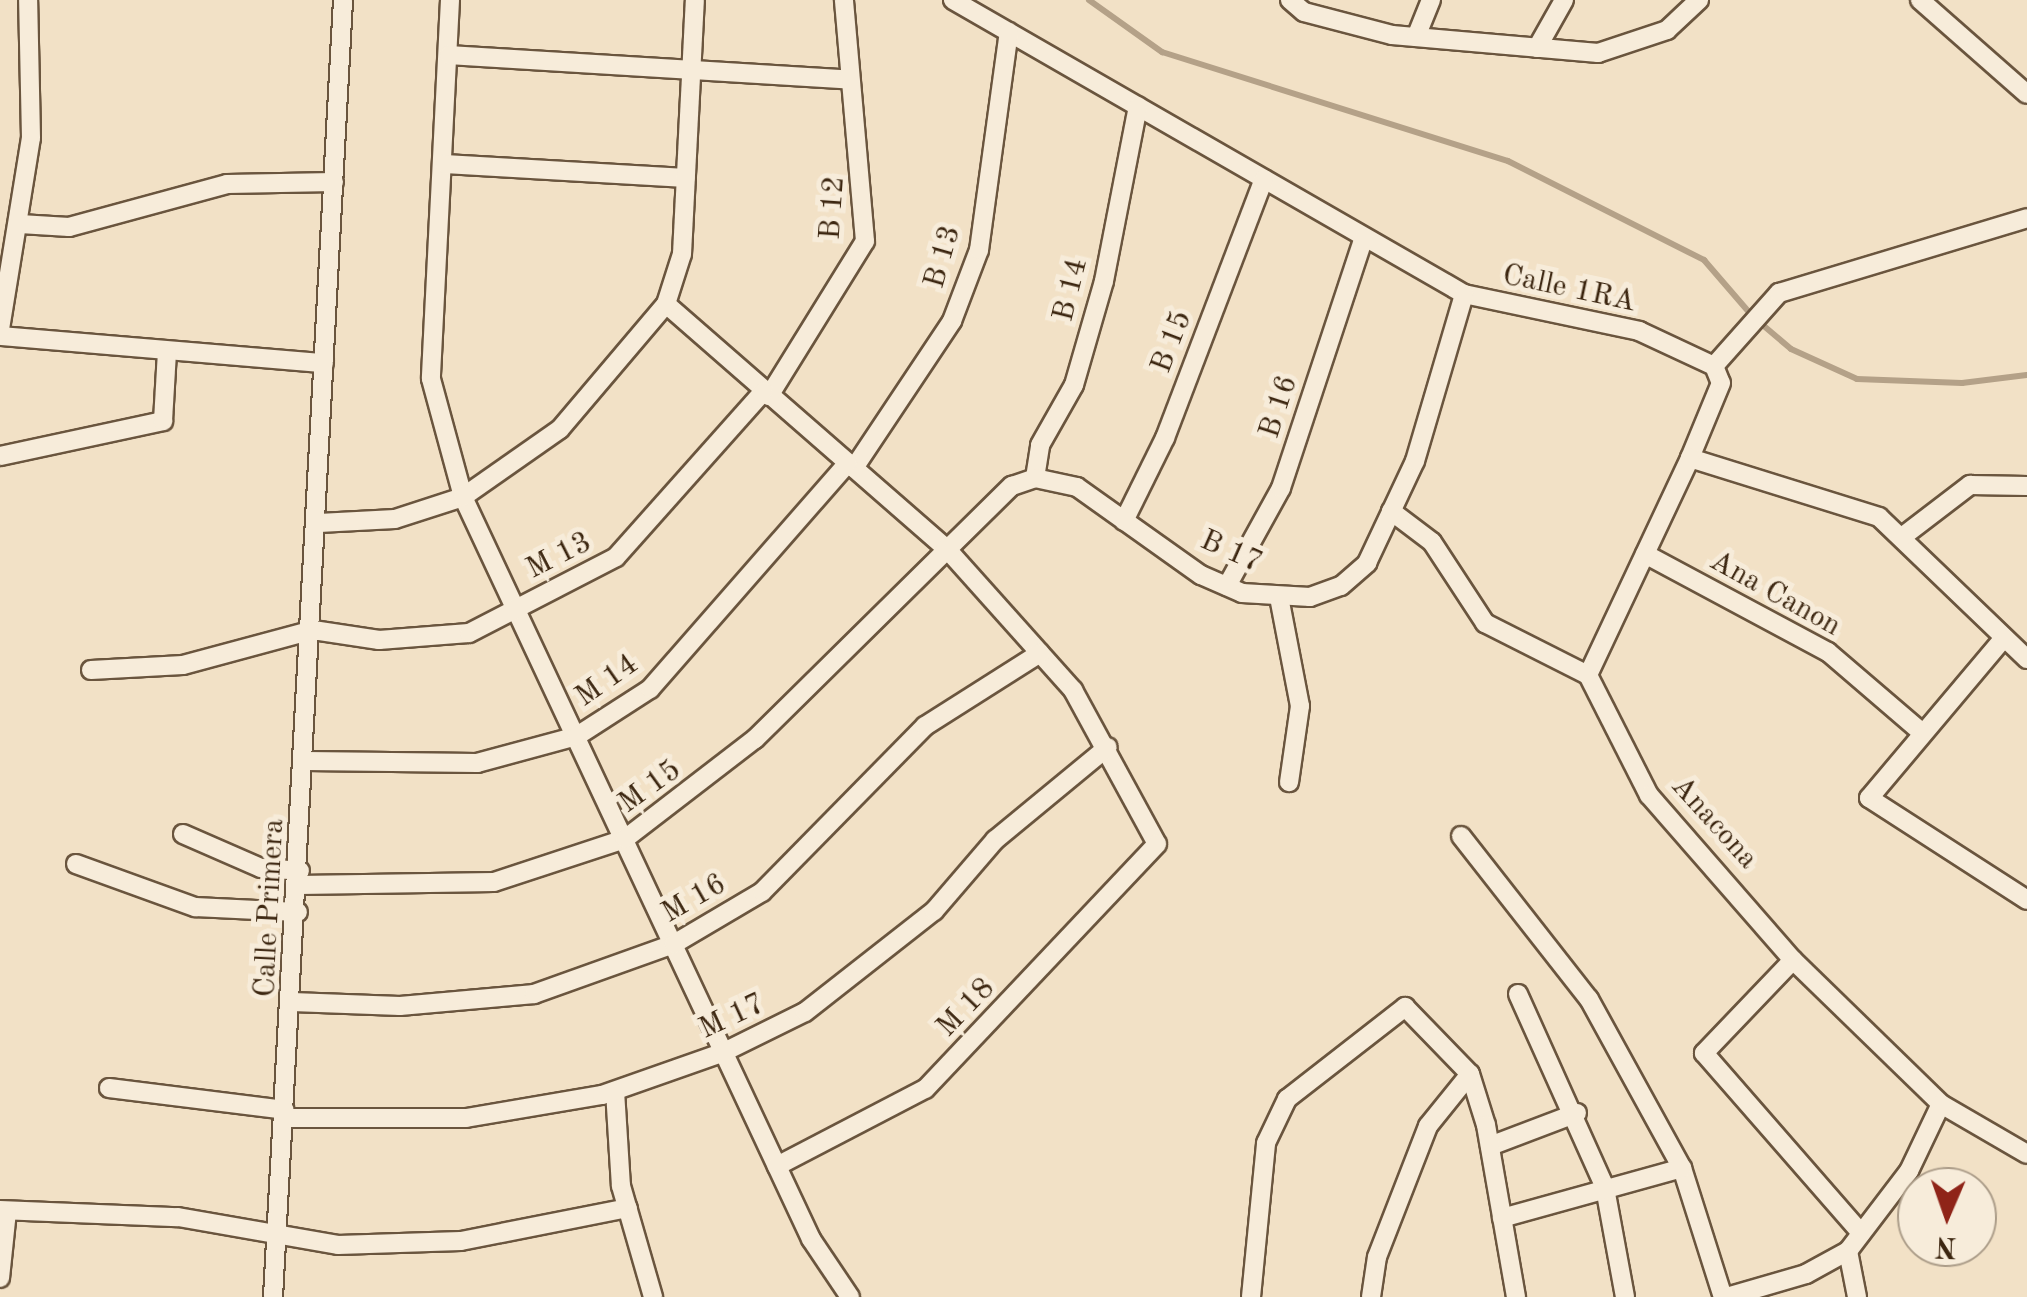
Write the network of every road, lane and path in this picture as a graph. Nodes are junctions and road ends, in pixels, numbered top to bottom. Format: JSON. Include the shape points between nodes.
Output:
{"nodes":[{"id":1,"x":28,"y":0,"type":"edge"},
{"id":2,"x":343,"y":0,"type":"edge"},
{"id":3,"x":450,"y":0,"type":"edge"},
{"id":4,"x":695,"y":0,"type":"edge"},
{"id":5,"x":844,"y":0,"type":"edge"},
{"id":6,"x":953,"y":0,"type":"edge"},
{"id":7,"x":1290,"y":0,"type":"edge"},
{"id":8,"x":1432,"y":0,"type":"edge"},
{"id":9,"x":1564,"y":0,"type":"edge"},
{"id":10,"x":1699,"y":0,"type":"edge"},
{"id":11,"x":1920,"y":0,"type":"edge"},
{"id":12,"x":1008,"y":32,"type":"junction"},
{"id":13,"x":1416,"y":38,"type":"junction"},
{"id":14,"x":1537,"y":48,"type":"junction"},
{"id":15,"x":449,"y":56,"type":"junction"},
{"id":16,"x":692,"y":68,"type":"junction"},
{"id":17,"x":847,"y":79,"type":"junction"},
{"id":18,"x":2027,"y":94,"type":"edge"},
{"id":19,"x":1138,"y":106,"type":"junction"},
{"id":20,"x":445,"y":164,"type":"junction"},
{"id":21,"x":686,"y":178,"type":"junction"},
{"id":22,"x":1264,"y":179,"type":"junction"},
{"id":23,"x":334,"y":182,"type":"junction"},
{"id":24,"x":2027,"y":218,"type":"edge"},
{"id":25,"x":20,"y":224,"type":"junction"},
{"id":26,"x":1364,"y":236,"type":"junction"},
{"id":27,"x":1464,"y":294,"type":"junction"},
{"id":28,"x":666,"y":304,"type":"junction"},
{"id":29,"x":0,"y":333,"type":"edge"},
{"id":30,"x":167,"y":352,"type":"junction"},
{"id":31,"x":324,"y":363,"type":"junction"},
{"id":32,"x":1714,"y":366,"type":"junction"},
{"id":33,"x":766,"y":393,"type":"junction"},
{"id":34,"x":0,"y":456,"type":"edge"},
{"id":35,"x":1690,"y":458,"type":"junction"},
{"id":36,"x":851,"y":466,"type":"junction"},
{"id":37,"x":1035,"y":478,"type":"junction"},
{"id":38,"x":2027,"y":486,"type":"edge"},
{"id":39,"x":463,"y":497,"type":"junction"},
{"id":40,"x":1391,"y":512,"type":"junction"},
{"id":41,"x":1124,"y":521,"type":"junction"},
{"id":42,"x":319,"y":523,"type":"junction"},
{"id":43,"x":1902,"y":536,"type":"junction"},
{"id":44,"x":946,"y":548,"type":"junction"},
{"id":45,"x":1645,"y":554,"type":"junction"},
{"id":46,"x":1226,"y":586,"type":"junction"},
{"id":47,"x":1280,"y":597,"type":"junction"},
{"id":48,"x":515,"y":609,"type":"junction"},
{"id":49,"x":312,"y":630,"type":"junction"},
{"id":50,"x":2003,"y":639,"type":"junction"},
{"id":51,"x":1040,"y":653,"type":"junction"},
{"id":52,"x":2027,"y":659,"type":"edge"},
{"id":53,"x":91,"y":670,"type":"dead end"},
{"id":54,"x":1588,"y":675,"type":"junction"},
{"id":55,"x":1919,"y":730,"type":"junction"},
{"id":56,"x":576,"y":736,"type":"junction"},
{"id":57,"x":1108,"y":747,"type":"junction"},
{"id":58,"x":306,"y":761,"type":"junction"},
{"id":59,"x":1289,"y":782,"type":"dead end"},
{"id":60,"x":183,"y":834,"type":"dead end"},
{"id":61,"x":1461,"y":836,"type":"dead end"},
{"id":62,"x":625,"y":839,"type":"junction"},
{"id":63,"x":76,"y":864,"type":"dead end"},
{"id":64,"x":300,"y":878,"type":"junction"},
{"id":65,"x":2027,"y":900,"type":"edge"},
{"id":66,"x":298,"y":912,"type":"junction"},
{"id":67,"x":674,"y":944,"type":"junction"},
{"id":68,"x":1793,"y":960,"type":"junction"},
{"id":69,"x":1518,"y":994,"type":"dead end"},
{"id":70,"x":292,"y":1002,"type":"junction"},
{"id":71,"x":724,"y":1052,"type":"junction"},
{"id":72,"x":1470,"y":1074,"type":"junction"},
{"id":73,"x":109,"y":1088,"type":"dead end"},
{"id":74,"x":615,"y":1091,"type":"junction"},
{"id":75,"x":1941,"y":1104,"type":"junction"},
{"id":76,"x":285,"y":1114,"type":"junction"},
{"id":77,"x":1576,"y":1114,"type":"junction"},
{"id":78,"x":1490,"y":1146,"type":"junction"},
{"id":79,"x":2027,"y":1154,"type":"edge"},
{"id":80,"x":777,"y":1166,"type":"junction"},
{"id":81,"x":1682,"y":1168,"type":"junction"},
{"id":82,"x":1606,"y":1194,"type":"junction"},
{"id":83,"x":628,"y":1208,"type":"junction"},
{"id":84,"x":4,"y":1210,"type":"edge"},
{"id":85,"x":1502,"y":1218,"type":"junction"},
{"id":86,"x":1861,"y":1233,"type":"junction"},
{"id":87,"x":277,"y":1239,"type":"junction"},
{"id":88,"x":1848,"y":1251,"type":"junction"},
{"id":89,"x":0,"y":1278,"type":"edge"},
{"id":90,"x":273,"y":1297,"type":"edge"},
{"id":91,"x":653,"y":1297,"type":"edge"},
{"id":92,"x":850,"y":1297,"type":"edge"},
{"id":93,"x":1251,"y":1297,"type":"edge"},
{"id":94,"x":1370,"y":1297,"type":"edge"},
{"id":95,"x":1516,"y":1297,"type":"edge"},
{"id":96,"x":1624,"y":1297,"type":"edge"},
{"id":97,"x":1725,"y":1297,"type":"edge"},
{"id":98,"x":1856,"y":1297,"type":"edge"}],
"edges":[{"from":1,"to":25,"type":"street","via":[[32,138]]},
{"from":2,"to":23,"type":"street","name":"Calle Primera"},
{"from":3,"to":15,"type":"street"},
{"from":4,"to":16,"type":"street"},
{"from":5,"to":17,"type":"street","name":"B 12"},
{"from":6,"to":12,"type":"street","name":"Calle 1RA"},
{"from":7,"to":13,"type":"street","via":[[1304,12]]},
{"from":8,"to":13,"type":"street"},
{"from":9,"to":14,"type":"street"},
{"from":10,"to":14,"type":"street","via":[[1667,30],[1598,53]]},
{"from":11,"to":18,"type":"street"},
{"from":12,"to":19,"type":"street","name":"Calle 1RA"},
{"from":12,"to":36,"type":"street","name":"B 13","via":[[979,250],[952,322]]},
{"from":13,"to":14,"type":"street"},
{"from":15,"to":16,"type":"street"},
{"from":15,"to":20,"type":"street"},
{"from":16,"to":17,"type":"street"},
{"from":16,"to":21,"type":"street"},
{"from":17,"to":33,"type":"street","name":"B 12","via":[[864,166],[865,241]]},
{"from":19,"to":22,"type":"street","name":"Calle 1RA"},
{"from":19,"to":37,"type":"street","name":"B 14","via":[[1104,281],[1074,385],[1040,444]]},
{"from":20,"to":21,"type":"street"},
{"from":20,"to":39,"type":"street","via":[[431,378]]},
{"from":21,"to":28,"type":"street","via":[[682,254]]},
{"from":22,"to":26,"type":"street","name":"Calle 1RA"},
{"from":22,"to":41,"type":"street","name":"B 15","via":[[1165,438]]},
{"from":23,"to":25,"type":"street","via":[[227,184],[69,227]]},
{"from":23,"to":31,"type":"street","name":"Calle Primera"},
{"from":24,"to":32,"type":"street","via":[[1779,293]]},
{"from":25,"to":29,"type":"street"},
{"from":26,"to":27,"type":"street","name":"Calle 1RA"},
{"from":26,"to":46,"type":"street","name":"B 16","via":[[1281,488]]},
{"from":27,"to":32,"type":"street","name":"Calle 1RA","via":[[1639,330]]},
{"from":27,"to":40,"type":"street","name":"B 17"},
{"from":28,"to":33,"type":"street"},
{"from":28,"to":39,"type":"street","via":[[560,429]]},
{"from":29,"to":30,"type":"street"},
{"from":30,"to":31,"type":"street"},
{"from":30,"to":34,"type":"street","via":[[163,420]]},
{"from":31,"to":42,"type":"street","name":"Calle Primera"},
{"from":32,"to":35,"type":"street","via":[[1722,383]]},
{"from":33,"to":36,"type":"street"},
{"from":33,"to":48,"type":"street","name":"M 13","via":[[616,556]]},
{"from":35,"to":43,"type":"street","via":[[1879,518]]},
{"from":35,"to":45,"type":"street"},
{"from":36,"to":44,"type":"street"},
{"from":36,"to":56,"type":"street","name":"M 14","via":[[650,689]]},
{"from":37,"to":41,"type":"street","name":"B 17","via":[[1076,487]]},
{"from":37,"to":44,"type":"street","via":[[1012,486]]},
{"from":38,"to":43,"type":"street","via":[[1970,485]]},
{"from":39,"to":42,"type":"street","via":[[395,518]]},
{"from":39,"to":48,"type":"street"},
{"from":40,"to":47,"type":"street","name":"B 17","via":[[1368,563],[1341,586]]},
{"from":40,"to":54,"type":"street","via":[[1432,542],[1485,622]]},
{"from":41,"to":46,"type":"street","name":"B 17"},
{"from":42,"to":49,"type":"street","name":"Calle Primera"},
{"from":43,"to":50,"type":"street"},
{"from":44,"to":51,"type":"street"},
{"from":44,"to":62,"type":"street","name":"M 15","via":[[755,738]]},
{"from":45,"to":54,"type":"street"},
{"from":45,"to":55,"type":"street","name":"Ana Canon","via":[[1828,652]]},
{"from":46,"to":47,"type":"street","name":"B 17"},
{"from":47,"to":59,"type":"street","via":[[1300,706]]},
{"from":48,"to":49,"type":"street","name":"M 13","via":[[470,634],[379,640]]},
{"from":48,"to":56,"type":"street"},
{"from":49,"to":53,"type":"street","via":[[182,665]]},
{"from":49,"to":58,"type":"street","name":"Calle Primera"},
{"from":50,"to":52,"type":"street"},
{"from":50,"to":55,"type":"street"},
{"from":51,"to":57,"type":"street"},
{"from":51,"to":67,"type":"street","name":"M 16","via":[[926,726],[762,892]]},
{"from":54,"to":68,"type":"street","name":"Anacona","via":[[1649,795]]},
{"from":55,"to":65,"type":"street","via":[[1869,798]]},
{"from":56,"to":58,"type":"street","name":"M 14","via":[[477,762]]},
{"from":56,"to":62,"type":"street"},
{"from":57,"to":71,"type":"street","name":"M 17","via":[[995,840],[934,911],[805,1012]]},
{"from":57,"to":80,"type":"street","name":"M 18","via":[[1157,844],[925,1089]]},
{"from":58,"to":64,"type":"street","name":"Calle Primera"},
{"from":60,"to":64,"type":"street","name":"M 15"},
{"from":61,"to":81,"type":"street","via":[[1589,999]]},
{"from":62,"to":64,"type":"street","name":"M 15","via":[[494,882]]},
{"from":62,"to":67,"type":"street"},
{"from":63,"to":66,"type":"street","via":[[194,907]]},
{"from":64,"to":66,"type":"street","name":"Calle Primera"},
{"from":66,"to":70,"type":"street","name":"Calle Primera"},
{"from":67,"to":70,"type":"street","name":"M 16","via":[[534,994],[400,1006]]},
{"from":67,"to":71,"type":"street"},
{"from":68,"to":75,"type":"street","name":"Anacona"},
{"from":68,"to":86,"type":"street","via":[[1704,1053]]},
{"from":69,"to":77,"type":"street"},
{"from":70,"to":76,"type":"street","name":"Calle Primera"},
{"from":71,"to":74,"type":"street","name":"M 17"},
{"from":71,"to":80,"type":"street"},
{"from":72,"to":78,"type":"street"},
{"from":72,"to":93,"type":"street","via":[[1405,1006],[1286,1099],[1266,1143]]},
{"from":72,"to":94,"type":"street","via":[[1428,1126],[1377,1256]]},
{"from":73,"to":76,"type":"street","name":"M 17"},
{"from":74,"to":76,"type":"street","name":"M 17","via":[[466,1118]]},
{"from":74,"to":83,"type":"street"},
{"from":75,"to":79,"type":"street","name":"Anacona"},
{"from":75,"to":86,"type":"street","via":[[1909,1171]]},
{"from":76,"to":87,"type":"street","name":"Calle Primera"},
{"from":77,"to":78,"type":"street"},
{"from":77,"to":82,"type":"street"},
{"from":78,"to":85,"type":"street"},
{"from":80,"to":92,"type":"street"},
{"from":81,"to":82,"type":"street"},
{"from":81,"to":97,"type":"street"},
{"from":82,"to":85,"type":"street"},
{"from":82,"to":96,"type":"street"},
{"from":83,"to":87,"type":"street","via":[[461,1241]]},
{"from":83,"to":91,"type":"street"},
{"from":84,"to":87,"type":"street","via":[[178,1217]]},
{"from":84,"to":89,"type":"street"},
{"from":85,"to":95,"type":"street"},
{"from":86,"to":88,"type":"street"},
{"from":87,"to":90,"type":"street","name":"Calle Primera"},
{"from":88,"to":97,"type":"street","via":[[1806,1274]]},
{"from":88,"to":98,"type":"street"}]}
